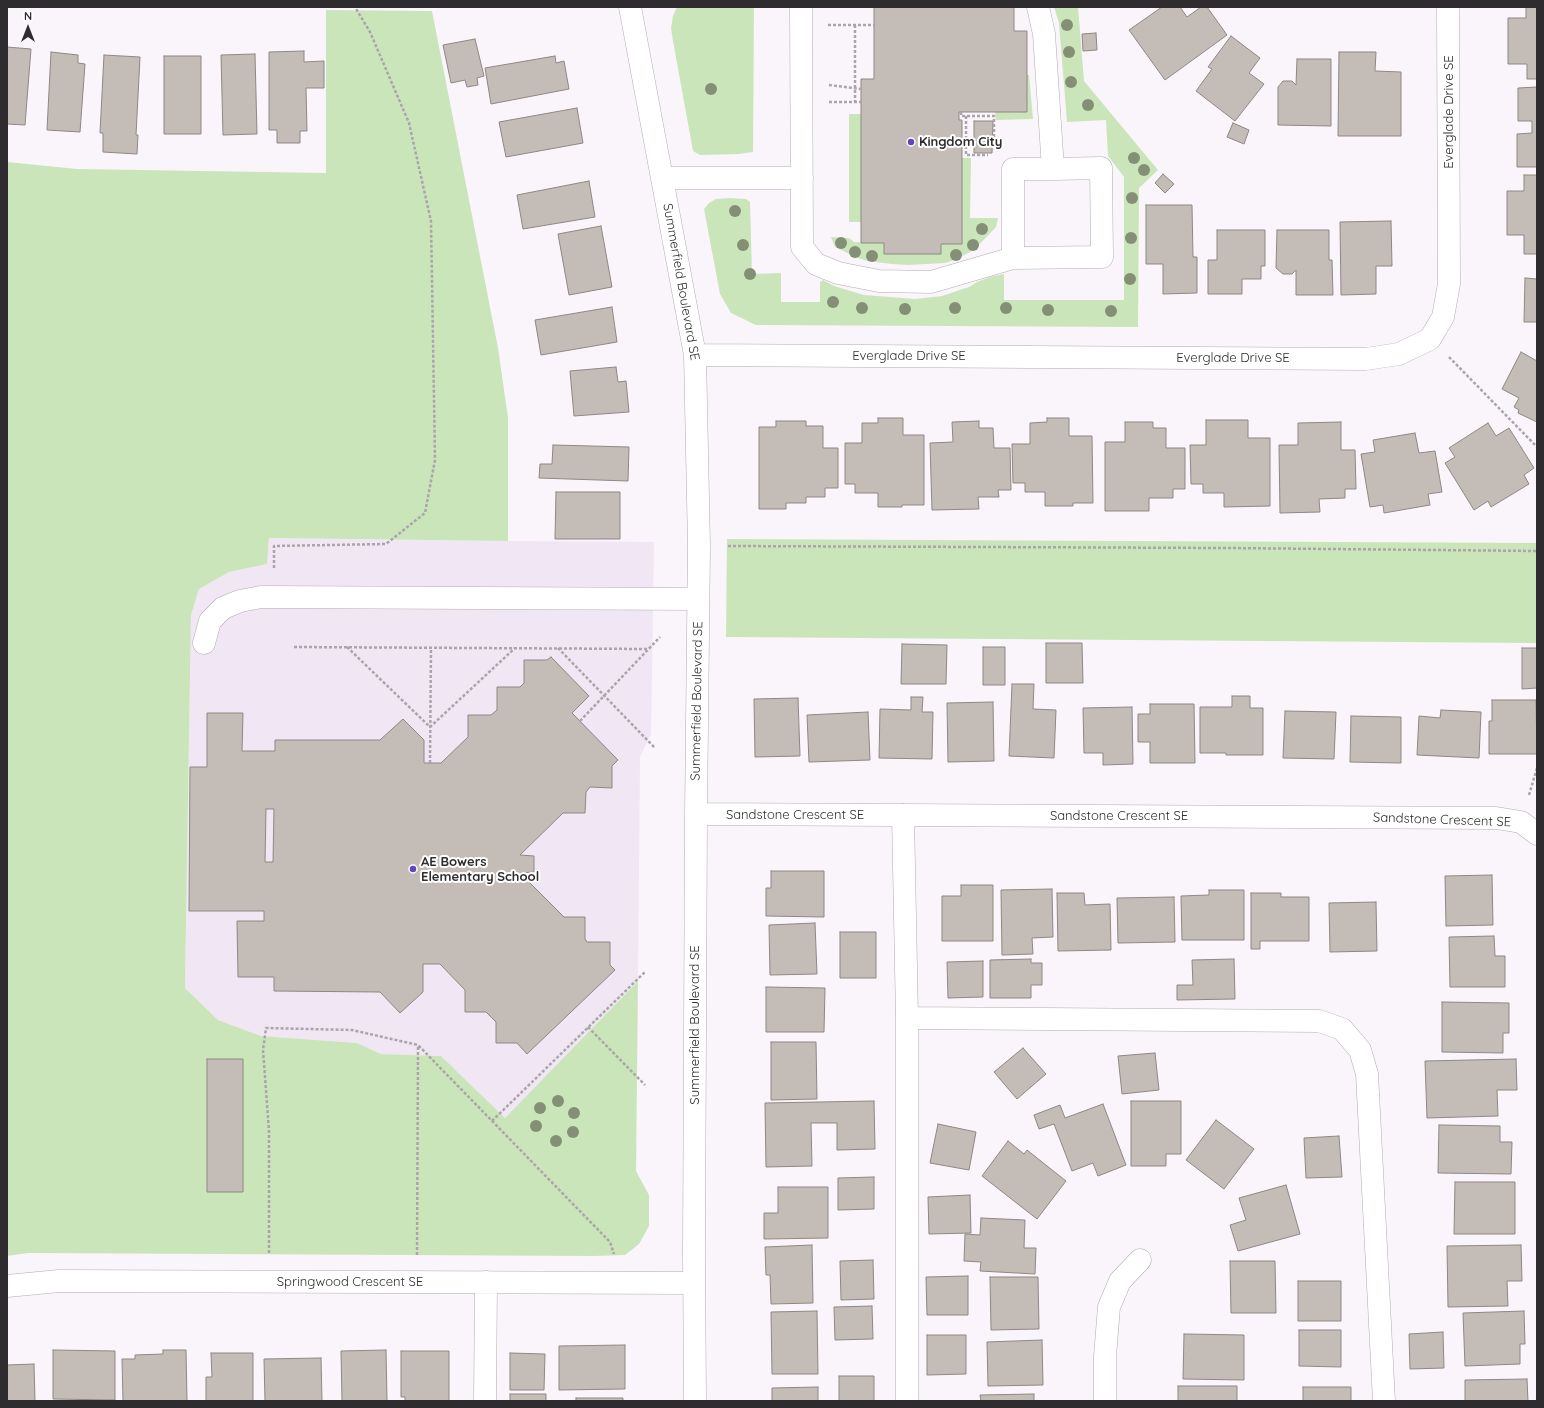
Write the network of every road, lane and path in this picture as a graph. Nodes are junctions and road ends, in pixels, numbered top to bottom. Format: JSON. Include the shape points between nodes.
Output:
{"nodes":[{"id":1,"x":355,"y":7,"type":"edge"},
{"id":2,"x":630,"y":7,"type":"edge"},
{"id":3,"x":1038,"y":7,"type":"edge"},
{"id":4,"x":1448,"y":7,"type":"edge"},
{"id":5,"x":801,"y":16,"type":"edge"},
{"id":6,"x":855,"y":25,"type":"junction"},
{"id":7,"x":874,"y":25,"type":"dead end"},
{"id":8,"x":856,"y":102,"type":"dead end"},
{"id":9,"x":961,"y":112,"type":"dead end"},
{"id":10,"x":966,"y":116,"type":"junction"},
{"id":11,"x":962,"y":126,"type":"dead end"},
{"id":12,"x":966,"y":126,"type":"junction"},
{"id":13,"x":1053,"y":169,"type":"junction"},
{"id":14,"x":662,"y":178,"type":"junction"},
{"id":15,"x":802,"y":178,"type":"junction"},
{"id":16,"x":1012,"y":258,"type":"junction"},
{"id":17,"x":1430,"y":338,"type":"junction"},
{"id":18,"x":696,"y":354,"type":"junction"},
{"id":19,"x":1537,"y":447,"type":"edge"},
{"id":20,"x":699,"y":546,"type":"junction"},
{"id":21,"x":1537,"y":551,"type":"edge"},
{"id":22,"x":274,"y":597,"type":"junction"},
{"id":23,"x":698,"y":599,"type":"junction"},
{"id":24,"x":660,"y":637,"type":"dead end"},
{"id":25,"x":204,"y":643,"type":"dead end"},
{"id":26,"x":294,"y":647,"type":"dead end"},
{"id":27,"x":347,"y":647,"type":"junction"},
{"id":28,"x":431,"y":648,"type":"junction"},
{"id":29,"x":516,"y":648,"type":"junction"},
{"id":30,"x":558,"y":648,"type":"junction"},
{"id":31,"x":649,"y":649,"type":"junction"},
{"id":32,"x":604,"y":695,"type":"junction"},
{"id":33,"x":580,"y":721,"type":"dead end"},
{"id":34,"x":430,"y":727,"type":"junction"},
{"id":35,"x":655,"y":748,"type":"dead end"},
{"id":36,"x":430,"y":763,"type":"dead end"},
{"id":37,"x":696,"y":814,"type":"junction"},
{"id":38,"x":903,"y":815,"type":"junction"},
{"id":39,"x":1537,"y":834,"type":"edge"},
{"id":40,"x":646,"y":971,"type":"dead end"},
{"id":41,"x":907,"y":1018,"type":"junction"},
{"id":42,"x":588,"y":1027,"type":"junction"},
{"id":43,"x":418,"y":1045,"type":"junction"},
{"id":44,"x":645,"y":1085,"type":"dead end"},
{"id":45,"x":492,"y":1120,"type":"junction"},
{"id":46,"x":269,"y":1259,"type":"dead end"},
{"id":47,"x":417,"y":1260,"type":"dead end"},
{"id":48,"x":1140,"y":1260,"type":"dead end"},
{"id":49,"x":486,"y":1282,"type":"junction"},
{"id":50,"x":624,"y":1283,"type":"junction"},
{"id":51,"x":694,"y":1283,"type":"junction"},
{"id":52,"x":7,"y":1286,"type":"edge"},
{"id":53,"x":485,"y":1401,"type":"edge"},
{"id":54,"x":695,"y":1401,"type":"edge"},
{"id":55,"x":907,"y":1401,"type":"edge"},
{"id":56,"x":1105,"y":1401,"type":"edge"},
{"id":57,"x":1384,"y":1401,"type":"edge"}],
"edges":[{"from":1,"to":22,"type":"path","via":[[370,32],[408,123],[431,221],[435,460],[425,513],[386,544],[274,546]]},
{"from":2,"to":14,"type":"street","name":"Summerfield Boulevard SE"},
{"from":3,"to":13,"type":"street","via":[[1044,34]]},
{"from":4,"to":17,"type":"street","name":"Everglade Drive SE","via":[[1449,284],[1443,317]]},
{"from":5,"to":6,"type":"path"},
{"from":5,"to":15,"type":"street"},
{"from":6,"to":7,"type":"path"},
{"from":6,"to":8,"type":"path"},
{"from":9,"to":10,"type":"path","via":[[961,116]]},
{"from":10,"to":12,"type":"path"},
{"from":10,"to":12,"type":"path","via":[[994,116],[994,155],[966,155]]},
{"from":11,"to":12,"type":"path"},
{"from":13,"to":16,"type":"street","via":[[1013,169]]},
{"from":13,"to":16,"type":"street","via":[[1101,168],[1102,257]]},
{"from":14,"to":15,"type":"street"},
{"from":14,"to":18,"type":"street","name":"Summerfield Boulevard SE"},
{"from":15,"to":16,"type":"street","via":[[802,247],[816,264],[838,273],[879,281],[931,282]]},
{"from":17,"to":18,"type":"street","name":"Everglade Drive SE","via":[[1398,354],[1366,359]]},
{"from":17,"to":19,"type":"path"},
{"from":18,"to":20,"type":"street","name":"Summerfield Boulevard SE"},
{"from":20,"to":21,"type":"path"},
{"from":20,"to":23,"type":"street","name":"Summerfield Boulevard SE"},
{"from":22,"to":23,"type":"street"},
{"from":22,"to":25,"type":"street","via":[[240,601],[223,608],[210,621]]},
{"from":23,"to":37,"type":"street","name":"Summerfield Boulevard SE"},
{"from":24,"to":31,"type":"path"},
{"from":26,"to":27,"type":"path"},
{"from":27,"to":28,"type":"path"},
{"from":27,"to":34,"type":"path"},
{"from":28,"to":29,"type":"path"},
{"from":28,"to":34,"type":"path"},
{"from":29,"to":30,"type":"path"},
{"from":29,"to":34,"type":"path"},
{"from":30,"to":31,"type":"path"},
{"from":30,"to":32,"type":"path"},
{"from":31,"to":32,"type":"path"},
{"from":32,"to":33,"type":"path"},
{"from":32,"to":35,"type":"path"},
{"from":34,"to":36,"type":"path"},
{"from":37,"to":38,"type":"street","name":"Sandstone Crescent SE"},
{"from":37,"to":51,"type":"street","name":"Summerfield Boulevard SE"},
{"from":38,"to":39,"type":"street","name":"Sandstone Crescent SE","via":[[1496,818],[1521,822]]},
{"from":38,"to":41,"type":"street"},
{"from":40,"to":42,"type":"path"},
{"from":41,"to":55,"type":"street"},
{"from":41,"to":57,"type":"street","via":[[1318,1021],[1342,1029],[1360,1050],[1367,1074]]},
{"from":42,"to":44,"type":"path"},
{"from":42,"to":45,"type":"path"},
{"from":43,"to":45,"type":"path"},
{"from":43,"to":46,"type":"path","via":[[352,1030],[266,1028],[263,1050],[269,1131]]},
{"from":43,"to":47,"type":"path"},
{"from":45,"to":50,"type":"path","via":[[610,1242]]},
{"from":48,"to":56,"type":"street","via":[[1120,1281],[1109,1307]]},
{"from":49,"to":50,"type":"street","name":"Springwood Crescent SE"},
{"from":49,"to":52,"type":"street","name":"Springwood Crescent SE","via":[[59,1281]]},
{"from":49,"to":53,"type":"street"},
{"from":50,"to":51,"type":"street","name":"Springwood Crescent SE"},
{"from":51,"to":54,"type":"street","name":"Summerfield Boulevard SE"}]}
